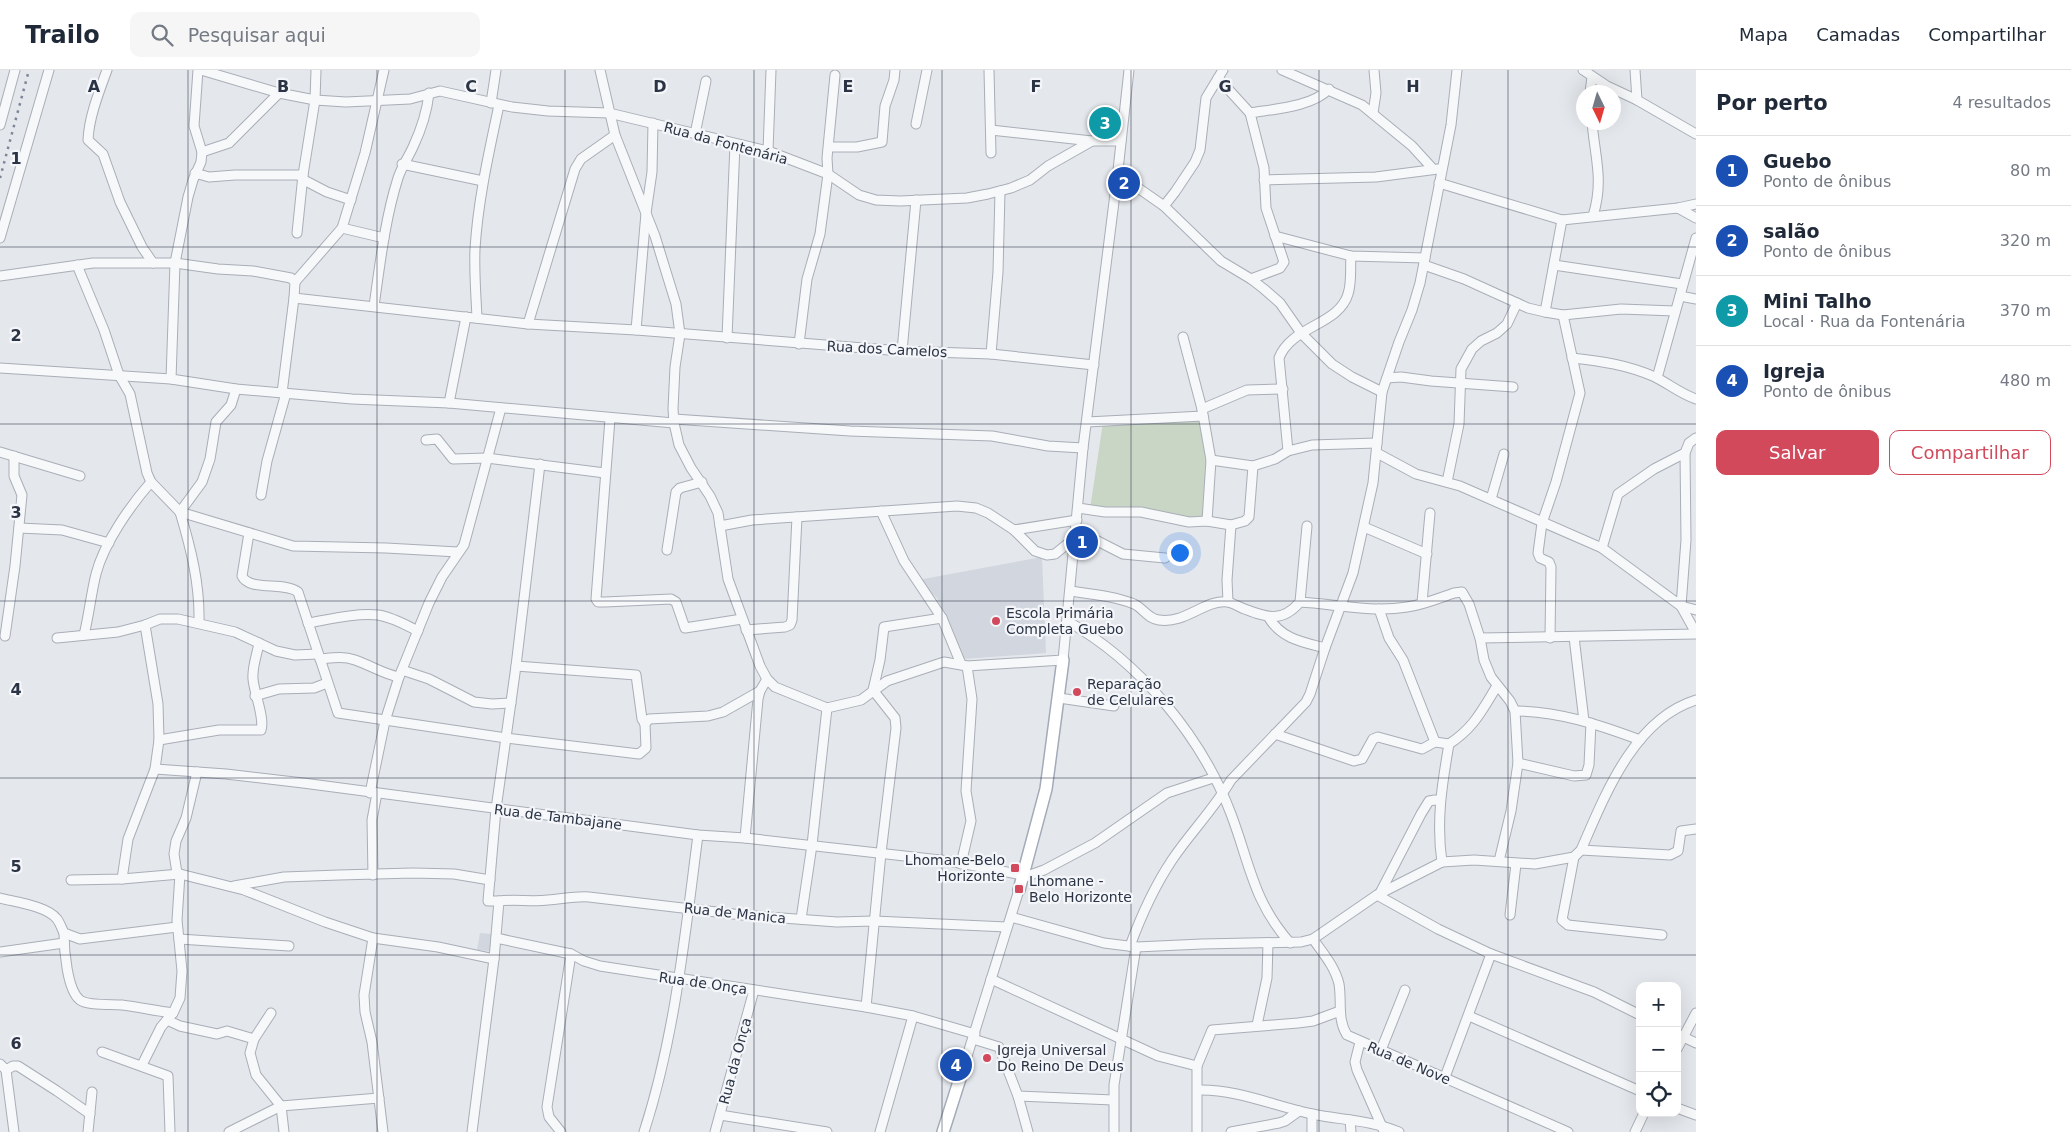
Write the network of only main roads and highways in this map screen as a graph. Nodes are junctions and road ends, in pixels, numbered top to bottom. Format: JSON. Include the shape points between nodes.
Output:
{"nodes":[{"id":1,"x":1063,"y":660,"type":"road end"},
{"id":2,"x":1018,"y":890,"type":"road end"},
{"id":3,"x":963,"y":1069,"type":"road end"},
{"id":4,"x":943,"y":1132,"type":"edge"}],
"edges":[{"from":1,"to":2,"type":"main road","via":[[1046,789]]},
{"from":3,"to":4,"type":"main road"}]}
